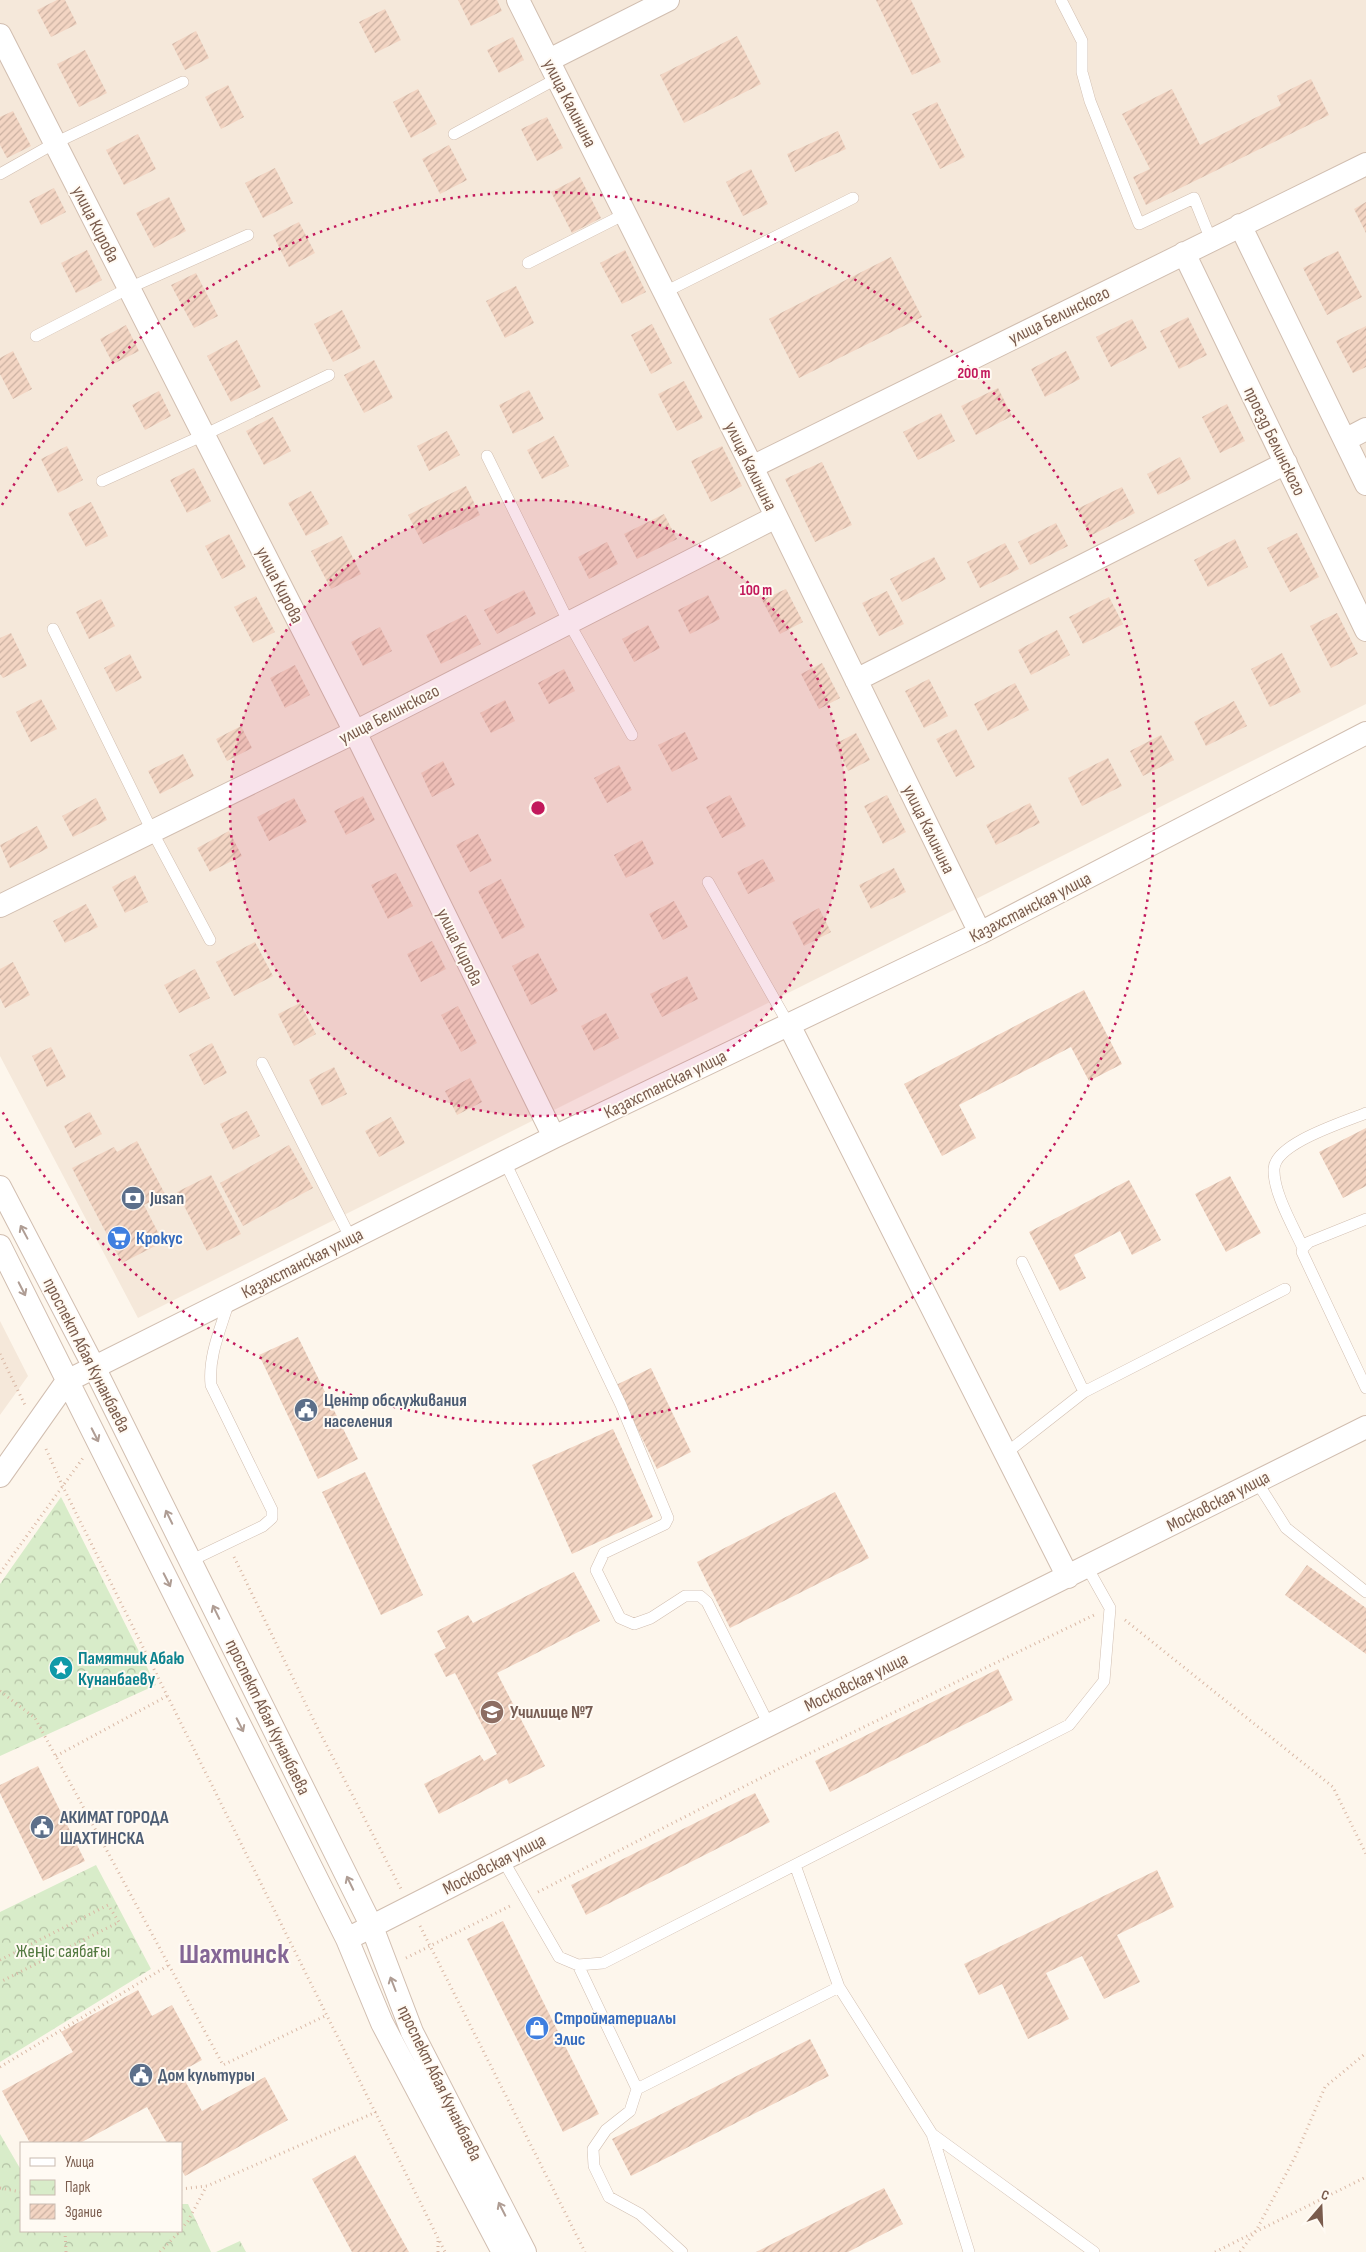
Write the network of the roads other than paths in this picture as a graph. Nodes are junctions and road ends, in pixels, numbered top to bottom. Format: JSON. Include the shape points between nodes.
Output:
{"nodes":[{"id":1,"x":518,"y":0,"type":"edge"},
{"id":2,"x":668,"y":0,"type":"edge"},
{"id":3,"x":1061,"y":0,"type":"edge"},
{"id":4,"x":0,"y":35,"type":"edge"},
{"id":5,"x":553,"y":69,"type":"junction"},
{"id":6,"x":183,"y":82,"type":"dead end"},
{"id":7,"x":454,"y":134,"type":"dead end"},
{"id":8,"x":55,"y":143,"type":"junction"},
{"id":9,"x":1366,"y":164,"type":"edge"},
{"id":10,"x":0,"y":174,"type":"edge"},
{"id":11,"x":853,"y":198,"type":"dead end"},
{"id":12,"x":625,"y":214,"type":"junction"},
{"id":13,"x":1240,"y":226,"type":"junction"},
{"id":14,"x":248,"y":235,"type":"dead end"},
{"id":15,"x":1211,"y":240,"type":"junction"},
{"id":16,"x":1184,"y":253,"type":"junction"},
{"id":17,"x":528,"y":263,"type":"dead end"},
{"id":18,"x":129,"y":288,"type":"junction"},
{"id":19,"x":665,"y":292,"type":"junction"},
{"id":20,"x":36,"y":336,"type":"dead end"},
{"id":21,"x":329,"y":375,"type":"dead end"},
{"id":22,"x":1366,"y":429,"type":"edge"},
{"id":23,"x":204,"y":436,"type":"junction"},
{"id":24,"x":1345,"y":440,"type":"junction"},
{"id":25,"x":487,"y":456,"type":"dead end"},
{"id":26,"x":1286,"y":464,"type":"junction"},
{"id":27,"x":752,"y":467,"type":"junction"},
{"id":28,"x":102,"y":481,"type":"dead end"},
{"id":29,"x":1366,"y":484,"type":"edge"},
{"id":30,"x":776,"y":517,"type":"junction"},
{"id":31,"x":569,"y":623,"type":"junction"},
{"id":32,"x":53,"y":630,"type":"dead end"},
{"id":33,"x":1366,"y":630,"type":"edge"},
{"id":34,"x":856,"y":680,"type":"junction"},
{"id":35,"x":355,"y":732,"type":"junction"},
{"id":36,"x":1366,"y":733,"type":"edge"},
{"id":37,"x":632,"y":735,"type":"dead end"},
{"id":38,"x":152,"y":832,"type":"junction"},
{"id":39,"x":708,"y":882,"type":"dead end"},
{"id":40,"x":0,"y":906,"type":"edge"},
{"id":41,"x":980,"y":933,"type":"junction"},
{"id":42,"x":210,"y":940,"type":"dead end"},
{"id":43,"x":789,"y":1025,"type":"junction"},
{"id":44,"x":262,"y":1064,"type":"dead end"},
{"id":45,"x":1366,"y":1113,"type":"edge"},
{"id":46,"x":554,"y":1137,"type":"junction"},
{"id":47,"x":505,"y":1162,"type":"junction"},
{"id":48,"x":0,"y":1187,"type":"edge"},
{"id":49,"x":1366,"y":1219,"type":"edge"},
{"id":50,"x":351,"y":1239,"type":"junction"},
{"id":51,"x":0,"y":1246,"type":"edge"},
{"id":52,"x":1302,"y":1248,"type":"junction"},
{"id":53,"x":1022,"y":1262,"type":"dead end"},
{"id":54,"x":1285,"y":1289,"type":"dead end"},
{"id":55,"x":230,"y":1300,"type":"junction"},
{"id":56,"x":94,"y":1367,"type":"junction"},
{"id":57,"x":67,"y":1381,"type":"junction"},
{"id":58,"x":1366,"y":1388,"type":"edge"},
{"id":59,"x":1084,"y":1392,"type":"junction"},
{"id":60,"x":1366,"y":1427,"type":"edge"},
{"id":61,"x":1005,"y":1454,"type":"junction"},
{"id":62,"x":0,"y":1476,"type":"edge"},
{"id":63,"x":1257,"y":1482,"type":"junction"},
{"id":64,"x":190,"y":1561,"type":"junction"},
{"id":65,"x":1077,"y":1572,"type":"junction"},
{"id":66,"x":1366,"y":1592,"type":"edge"},
{"id":67,"x":769,"y":1726,"type":"junction"},
{"id":68,"x":504,"y":1860,"type":"junction"},
{"id":69,"x":794,"y":1865,"type":"junction"},
{"id":70,"x":372,"y":1927,"type":"junction"},
{"id":71,"x":347,"y":1940,"type":"junction"},
{"id":72,"x":578,"y":1965,"type":"junction"},
{"id":73,"x":839,"y":1988,"type":"junction"},
{"id":74,"x":637,"y":2089,"type":"junction"},
{"id":75,"x":932,"y":2134,"type":"junction"},
{"id":76,"x":503,"y":2252,"type":"edge"},
{"id":77,"x":525,"y":2252,"type":"edge"},
{"id":78,"x":682,"y":2252,"type":"edge"},
{"id":79,"x":969,"y":2252,"type":"edge"},
{"id":80,"x":1094,"y":2252,"type":"edge"}],
"edges":[{"from":1,"to":5,"type":"street","name":"улица Калинина"},
{"from":2,"to":5,"type":"street"},
{"from":3,"to":15,"type":"lane","via":[[1082,41],[1082,72],[1090,101],[1139,224],[1194,198]]},
{"from":4,"to":8,"type":"street","name":"улица Кирова"},
{"from":5,"to":7,"type":"lane"},
{"from":5,"to":12,"type":"street","name":"улица Калинина"},
{"from":6,"to":8,"type":"lane"},
{"from":8,"to":10,"type":"lane"},
{"from":8,"to":18,"type":"street","name":"улица Кирова"},
{"from":9,"to":13,"type":"street","name":"улица Белинского"},
{"from":11,"to":19,"type":"lane"},
{"from":12,"to":17,"type":"lane"},
{"from":12,"to":19,"type":"street","name":"улица Калинина"},
{"from":13,"to":15,"type":"street","name":"улица Белинского"},
{"from":13,"to":24,"type":"street"},
{"from":14,"to":18,"type":"lane"},
{"from":15,"to":16,"type":"street","name":"улица Белинского"},
{"from":16,"to":26,"type":"street","name":"проезд Белинского"},
{"from":16,"to":27,"type":"street","name":"улица Белинского"},
{"from":18,"to":20,"type":"lane"},
{"from":18,"to":23,"type":"street","name":"улица Кирова"},
{"from":19,"to":27,"type":"street","name":"улица Калинина"},
{"from":21,"to":23,"type":"lane"},
{"from":22,"to":24,"type":"street"},
{"from":23,"to":28,"type":"lane"},
{"from":23,"to":35,"type":"street","name":"улица Кирова"},
{"from":24,"to":29,"type":"street"},
{"from":25,"to":31,"type":"lane"},
{"from":26,"to":33,"type":"street","name":"проезд Белинского"},
{"from":26,"to":34,"type":"street"},
{"from":27,"to":30,"type":"street","name":"улица Калинина"},
{"from":30,"to":31,"type":"street","name":"улица Белинского"},
{"from":30,"to":34,"type":"street","name":"улица Калинина"},
{"from":31,"to":35,"type":"street","name":"улица Белинского"},
{"from":31,"to":37,"type":"lane"},
{"from":32,"to":38,"type":"lane"},
{"from":34,"to":41,"type":"street","name":"улица Калинина"},
{"from":35,"to":38,"type":"street","name":"улица Белинского"},
{"from":35,"to":46,"type":"street","name":"улица Кирова"},
{"from":36,"to":41,"type":"street","name":"Казахстанская улица"},
{"from":38,"to":40,"type":"street","name":"улица Белинского"},
{"from":38,"to":42,"type":"lane"},
{"from":39,"to":43,"type":"lane"},
{"from":41,"to":43,"type":"street","name":"Казахстанская улица"},
{"from":43,"to":46,"type":"street","name":"Казахстанская улица"},
{"from":43,"to":61,"type":"street"},
{"from":44,"to":50,"type":"lane"},
{"from":45,"to":52,"type":"lane","via":[[1307,1138],[1280,1155],[1274,1168],[1278,1191]]},
{"from":46,"to":47,"type":"street","name":"Казахстанская улица"},
{"from":47,"to":50,"type":"street","name":"Казахстанская улица"},
{"from":47,"to":67,"type":"lane","via":[[621,1405],[668,1518],[665,1524],[604,1553],[596,1570],[620,1618],[634,1624],[651,1618],[685,1596],[700,1596],[708,1602]]},
{"from":56,"to":48,"type":"street","name":"проспект Абая Кунанбаева","one_way":true},
{"from":49,"to":52,"type":"lane","via":[[1309,1242]]},
{"from":50,"to":55,"type":"street","name":"Казахстанская улица"},
{"from":51,"to":57,"type":"street","name":"проспект Абая Кунанбаева","one_way":true},
{"from":52,"to":58,"type":"lane","via":[[1302,1256]]},
{"from":53,"to":59,"type":"lane"},
{"from":54,"to":59,"type":"lane"},
{"from":55,"to":56,"type":"street","name":"Казахстанская улица"},
{"from":55,"to":64,"type":"lane","via":[[213,1353],[211,1385],[272,1510],[272,1518],[263,1526]]},
{"from":56,"to":57,"type":"street","name":"Казахстанская улица"},
{"from":64,"to":56,"type":"street","name":"проспект Абая Кунанбаева","one_way":true},
{"from":57,"to":62,"type":"street","name":"Казахстанская улица"},
{"from":57,"to":71,"type":"street","name":"проспект Абая Кунанбаева","one_way":true},
{"from":59,"to":61,"type":"lane"},
{"from":60,"to":63,"type":"street","name":"Московская улица"},
{"from":61,"to":65,"type":"street"},
{"from":63,"to":65,"type":"street","name":"Московская улица"},
{"from":63,"to":66,"type":"lane","via":[[1286,1528]]},
{"from":70,"to":64,"type":"street","name":"проспект Абая Кунанбаева","one_way":true},
{"from":65,"to":67,"type":"street","name":"Московская улица"},
{"from":65,"to":69,"type":"lane","via":[[1110,1608],[1104,1681],[1069,1725]]},
{"from":67,"to":68,"type":"street","name":"Московская улица"},
{"from":68,"to":70,"type":"street","name":"Московская улица"},
{"from":68,"to":72,"type":"lane","via":[[559,1957]]},
{"from":69,"to":72,"type":"lane","via":[[603,1963]]},
{"from":69,"to":73,"type":"lane"},
{"from":70,"to":71,"type":"street","name":"Московская улица"},
{"from":77,"to":70,"type":"street","name":"проспект Абая Кунанбаева","one_way":true,"via":[[412,2032]]},
{"from":71,"to":76,"type":"street","name":"проспект Абая Кунанбаева","via":[[382,2023]]},
{"from":72,"to":74,"type":"lane"},
{"from":73,"to":74,"type":"lane"},
{"from":73,"to":75,"type":"lane"},
{"from":74,"to":78,"type":"lane","via":[[630,2111],[606,2130],[593,2149],[594,2166],[609,2197],[640,2214]]},
{"from":75,"to":79,"type":"lane"},
{"from":75,"to":80,"type":"lane"}]}
